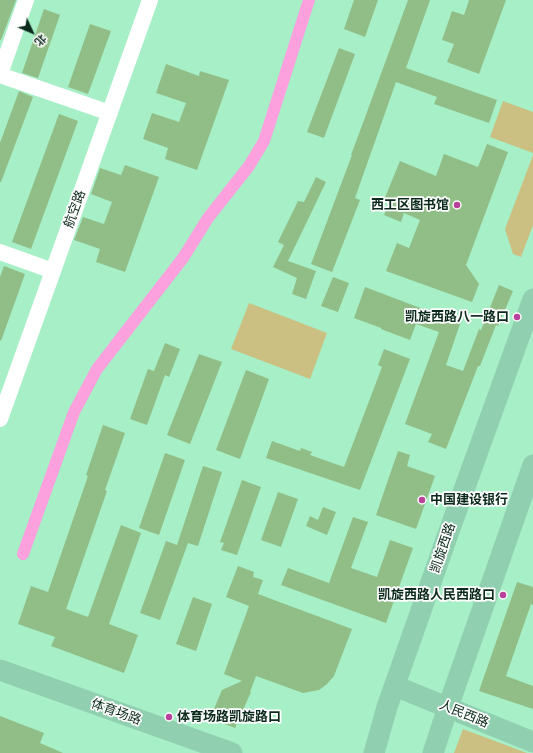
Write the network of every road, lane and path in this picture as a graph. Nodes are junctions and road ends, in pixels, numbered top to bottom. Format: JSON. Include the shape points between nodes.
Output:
{"nodes":[{"id":1,"x":26,"y":0,"type":"edge"},
{"id":2,"x":150,"y":0,"type":"edge"},
{"id":3,"x":0,"y":75,"type":"edge"},
{"id":4,"x":110,"y":113,"type":"junction"},
{"id":5,"x":0,"y":252,"type":"edge"},
{"id":6,"x":53,"y":270,"type":"junction"},
{"id":7,"x":533,"y":299,"type":"edge"},
{"id":8,"x":0,"y":419,"type":"edge"},
{"id":9,"x":533,"y":465,"type":"edge"},
{"id":10,"x":0,"y":670,"type":"edge"},
{"id":11,"x":0,"y":682,"type":"edge"},
{"id":12,"x":395,"y":686,"type":"junction"},
{"id":13,"x":448,"y":707,"type":"junction"},
{"id":14,"x":533,"y":742,"type":"edge"},
{"id":15,"x":198,"y":753,"type":"edge"},
{"id":16,"x":232,"y":753,"type":"edge"},
{"id":17,"x":374,"y":753,"type":"edge"},
{"id":18,"x":433,"y":753,"type":"edge"}],
"edges":[{"from":1,"to":3,"type":"street"},
{"from":2,"to":4,"type":"street","name":"航空路"},
{"from":3,"to":4,"type":"street"},
{"from":4,"to":6,"type":"street","name":"航空路"},
{"from":5,"to":6,"type":"street"},
{"from":6,"to":8,"type":"street","name":"航空路"},
{"from":7,"to":12,"type":"main road","name":"凯旋西路"},
{"from":9,"to":13,"type":"main road"},
{"from":10,"to":16,"type":"main road","name":"体育场路"},
{"from":11,"to":15,"type":"main road","name":"体育场路"},
{"from":12,"to":13,"type":"main road","name":"人民西路"},
{"from":12,"to":17,"type":"main road","name":"凯旋西路"},
{"from":13,"to":14,"type":"main road","name":"人民西路"},
{"from":13,"to":18,"type":"main road"}]}
